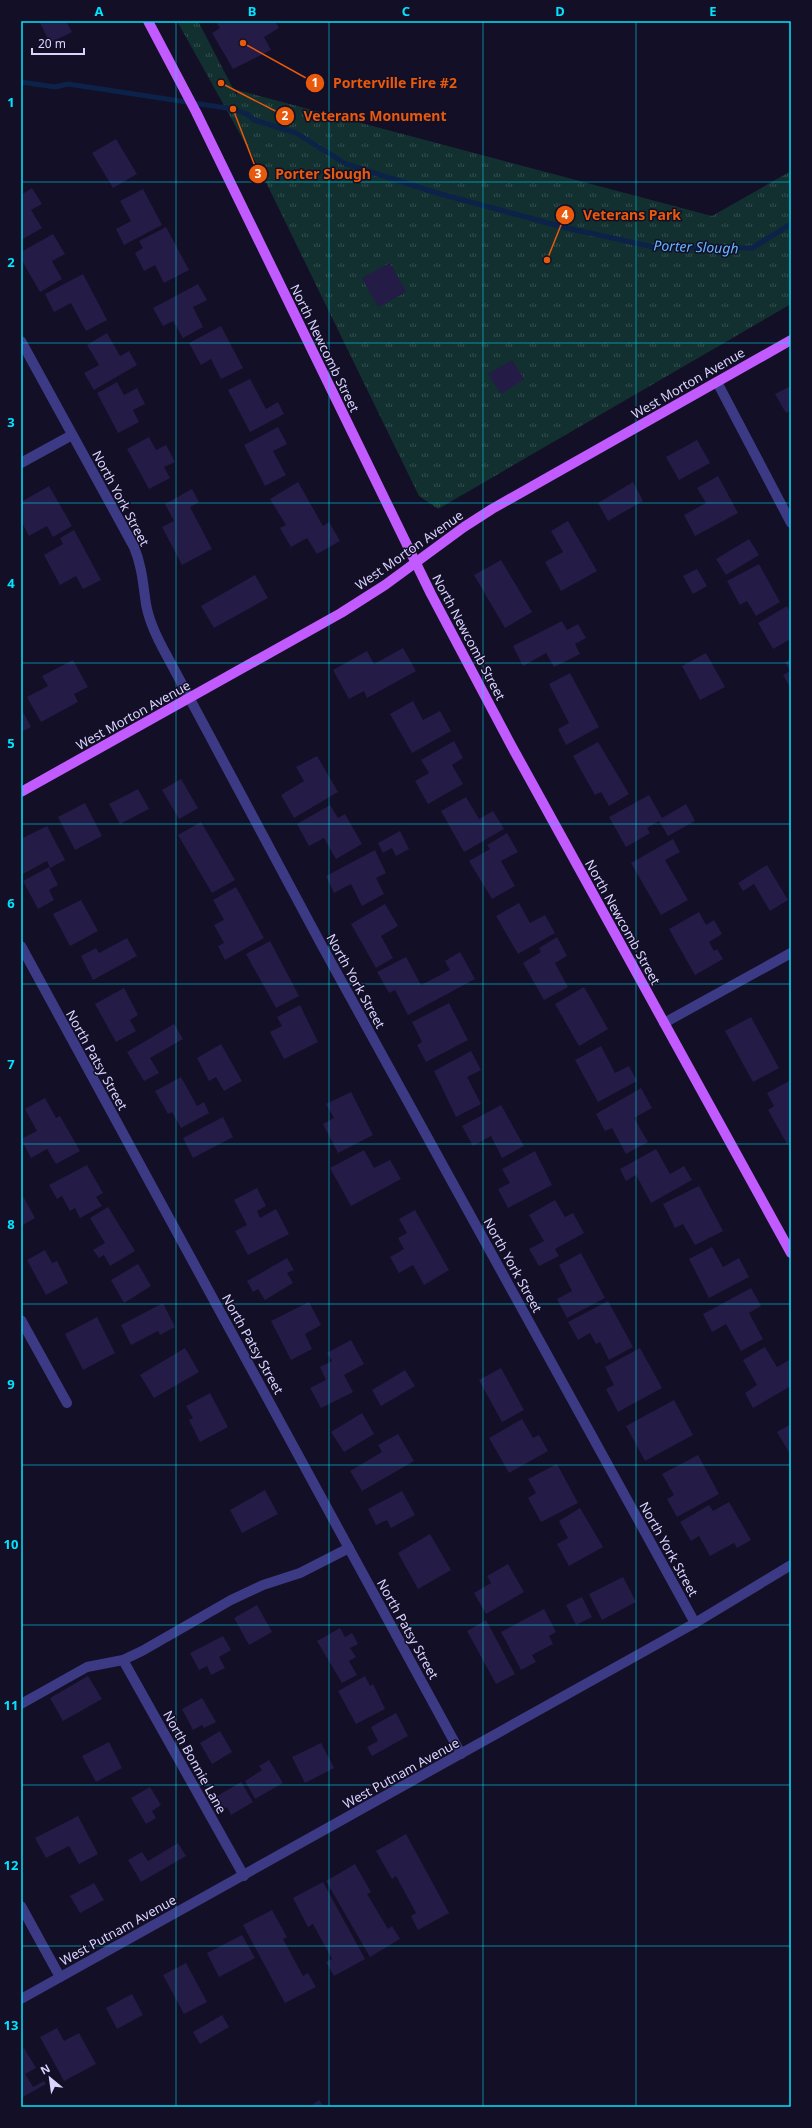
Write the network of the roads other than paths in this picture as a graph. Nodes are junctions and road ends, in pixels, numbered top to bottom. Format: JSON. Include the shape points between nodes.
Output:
{"nodes":[{"id":1,"x":148,"y":21,"type":"edge"},
{"id":2,"x":791,"y":340,"type":"edge"},
{"id":3,"x":21,"y":341,"type":"edge"},
{"id":4,"x":717,"y":382,"type":"junction"},
{"id":5,"x":72,"y":435,"type":"junction"},
{"id":6,"x":21,"y":463,"type":"edge"},
{"id":7,"x":791,"y":522,"type":"edge"},
{"id":8,"x":416,"y":564,"type":"junction"},
{"id":9,"x":189,"y":699,"type":"junction"},
{"id":10,"x":21,"y":792,"type":"edge"},
{"id":11,"x":21,"y":946,"type":"edge"},
{"id":12,"x":791,"y":953,"type":"edge"},
{"id":13,"x":664,"y":1023,"type":"junction"},
{"id":14,"x":791,"y":1254,"type":"edge"},
{"id":15,"x":21,"y":1320,"type":"edge"},
{"id":16,"x":67,"y":1404,"type":"dead end"},
{"id":17,"x":349,"y":1548,"type":"junction"},
{"id":18,"x":791,"y":1565,"type":"edge"},
{"id":19,"x":695,"y":1623,"type":"junction"},
{"id":20,"x":123,"y":1660,"type":"junction"},
{"id":21,"x":21,"y":1704,"type":"edge"},
{"id":22,"x":461,"y":1754,"type":"junction"},
{"id":23,"x":244,"y":1876,"type":"junction"},
{"id":24,"x":21,"y":1906,"type":"edge"},
{"id":25,"x":60,"y":1977,"type":"junction"},
{"id":26,"x":21,"y":1999,"type":"edge"}],
"edges":[{"from":1,"to":8,"type":"main road","name":"North Newcomb Street","via":[[196,112]]},
{"from":2,"to":4,"type":"main road","name":"West Morton Avenue"},
{"from":3,"to":5,"type":"street","name":"North York Street"},
{"from":4,"to":7,"type":"street"},
{"from":4,"to":8,"type":"main road","name":"West Morton Avenue","via":[[492,509]]},
{"from":5,"to":6,"type":"street"},
{"from":5,"to":9,"type":"street","name":"North York Street","via":[[134,547],[143,572],[146,605],[152,625]]},
{"from":8,"to":9,"type":"main road","name":"West Morton Avenue","via":[[328,620]]},
{"from":8,"to":13,"type":"main road","name":"North Newcomb Street"},
{"from":9,"to":10,"type":"main road","name":"West Morton Avenue"},
{"from":9,"to":19,"type":"street","name":"North York Street"},
{"from":11,"to":17,"type":"street","name":"North Patsy Street"},
{"from":12,"to":13,"type":"street"},
{"from":13,"to":14,"type":"main road","name":"North Newcomb Street"},
{"from":15,"to":16,"type":"street"},
{"from":17,"to":20,"type":"street","via":[[300,1573],[231,1600]]},
{"from":17,"to":22,"type":"street","name":"North Patsy Street"},
{"from":18,"to":19,"type":"street","name":"West Putnam Avenue"},
{"from":19,"to":22,"type":"street","name":"West Putnam Avenue"},
{"from":20,"to":21,"type":"street","via":[[87,1667]]},
{"from":20,"to":23,"type":"street","name":"North Bonnie Lane"},
{"from":22,"to":23,"type":"street","name":"West Putnam Avenue"},
{"from":23,"to":25,"type":"street","name":"West Putnam Avenue"},
{"from":24,"to":25,"type":"street"},
{"from":25,"to":26,"type":"street","name":"West Putnam Avenue"}]}
